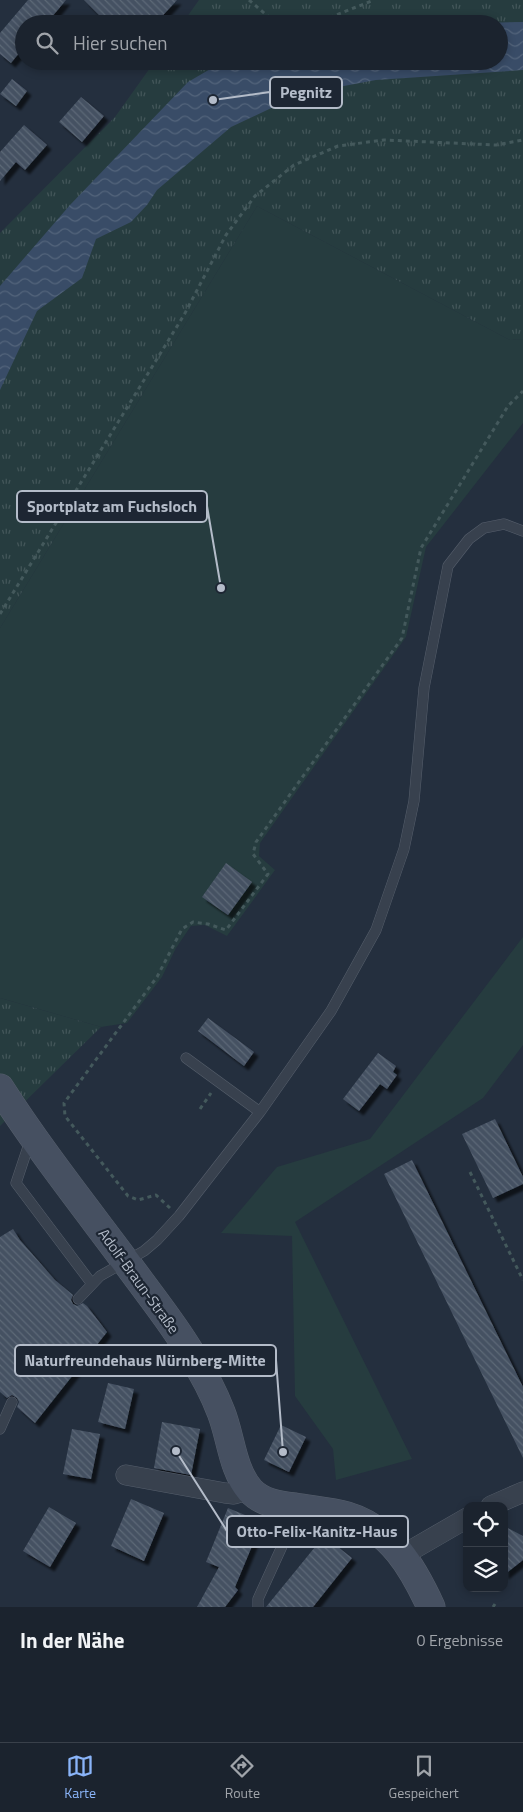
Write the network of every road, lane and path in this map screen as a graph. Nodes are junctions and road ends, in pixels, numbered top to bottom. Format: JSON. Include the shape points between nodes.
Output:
{"nodes":[{"id":1,"x":248,"y":0,"type":"edge"},
{"id":2,"x":374,"y":0,"type":"edge"},
{"id":3,"x":266,"y":15,"type":"edge"},
{"id":4,"x":336,"y":15,"type":"edge"},
{"id":5,"x":523,"y":140,"type":"edge"},
{"id":6,"x":523,"y":391,"type":"edge"},
{"id":7,"x":523,"y":531,"type":"edge"},
{"id":8,"x":0,"y":614,"type":"edge"},
{"id":9,"x":186,"y":1058,"type":"dead end"},
{"id":10,"x":218,"y":1082,"type":"junction"},
{"id":11,"x":0,"y":1088,"type":"edge"},
{"id":12,"x":200,"y":1109,"type":"dead end"},
{"id":13,"x":260,"y":1112,"type":"junction"},
{"id":14,"x":32,"y":1135,"type":"junction"},
{"id":15,"x":470,"y":1172,"type":"dead end"},
{"id":16,"x":179,"y":1216,"type":"junction"},
{"id":17,"x":125,"y":1261,"type":"junction"},
{"id":18,"x":523,"y":1280,"type":"edge"},
{"id":19,"x":92,"y":1284,"type":"junction"},
{"id":20,"x":78,"y":1299,"type":"dead end"},
{"id":21,"x":12,"y":1402,"type":"dead end"},
{"id":22,"x":0,"y":1429,"type":"edge"},
{"id":23,"x":126,"y":1475,"type":"dead end"},
{"id":24,"x":250,"y":1489,"type":"junction"},
{"id":25,"x":523,"y":1492,"type":"edge"},
{"id":26,"x":500,"y":1502,"type":"edge"},
{"id":27,"x":300,"y":1508,"type":"junction"},
{"id":28,"x":463,"y":1520,"type":"edge"},
{"id":29,"x":403,"y":1555,"type":"junction"},
{"id":30,"x":258,"y":1607,"type":"edge"},
{"id":31,"x":431,"y":1607,"type":"edge"}],
"edges":[{"from":1,"to":3,"type":"path"},
{"from":2,"to":4,"type":"path"},
{"from":5,"to":8,"type":"path","via":[[496,145],[384,140],[338,146],[294,165],[255,196],[226,235],[184,315]]},
{"from":6,"to":16,"type":"path","via":[[508,406],[422,548],[402,638],[256,842],[253,854],[268,874],[226,930],[193,922],[182,929],[157,978],[64,1103],[65,1116],[128,1196],[138,1200],[156,1195]]},
{"from":7,"to":13,"type":"lane","via":[[504,524],[484,528],[469,539],[448,566],[424,688],[414,801],[404,850],[376,930],[331,1011]]},
{"from":9,"to":10,"type":"lane"},
{"from":10,"to":12,"type":"path"},
{"from":10,"to":13,"type":"lane"},
{"from":11,"to":14,"type":"main road","name":"Adolf-Braun-Straße"},
{"from":13,"to":16,"type":"lane"},
{"from":14,"to":17,"type":"main road","name":"Adolf-Braun-Straße"},
{"from":14,"to":19,"type":"lane","via":[[16,1184]]},
{"from":15,"to":18,"type":"path"},
{"from":16,"to":17,"type":"lane","via":[[144,1251]]},
{"from":17,"to":19,"type":"lane"},
{"from":17,"to":24,"type":"main road","name":"Adolf-Braun-Straße","via":[[201,1370],[221,1412],[239,1472]]},
{"from":19,"to":20,"type":"lane"},
{"from":21,"to":22,"type":"lane"},
{"from":23,"to":24,"type":"street","via":[[225,1493]]},
{"from":24,"to":27,"type":"main road","name":"Adolf-Braun-Straße","via":[[264,1500]]},
{"from":25,"to":26,"type":"street"},
{"from":27,"to":29,"type":"main road","name":"Adolf-Braun-Straße","via":[[358,1520],[381,1534]]},
{"from":27,"to":30,"type":"lane","via":[[258,1600]]},
{"from":28,"to":29,"type":"street"},
{"from":29,"to":31,"type":"main road","name":"Adolf-Braun-Straße"}]}
